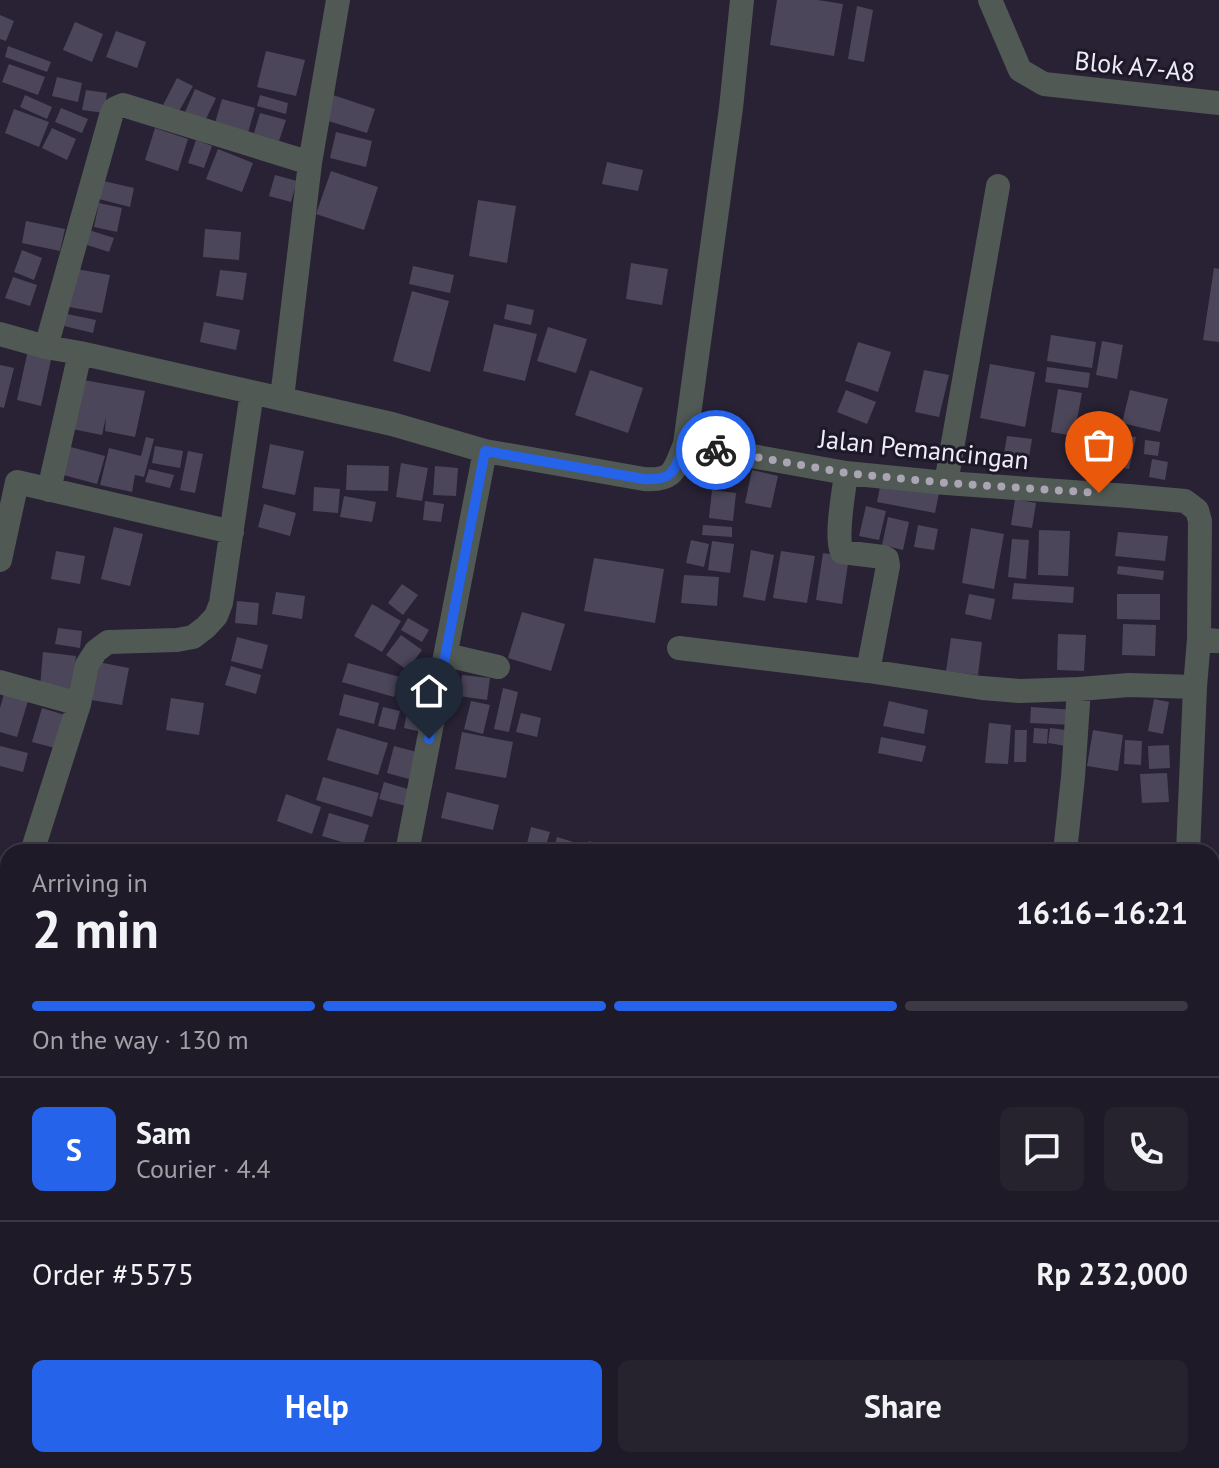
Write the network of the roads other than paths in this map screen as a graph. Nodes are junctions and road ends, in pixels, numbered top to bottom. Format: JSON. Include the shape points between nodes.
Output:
{"nodes":[{"id":1,"x":338,"y":0,"type":"edge"},
{"id":2,"x":742,"y":0,"type":"edge"},
{"id":3,"x":990,"y":0,"type":"edge"},
{"id":4,"x":1219,"y":103,"type":"edge"},
{"id":5,"x":310,"y":163,"type":"junction"},
{"id":6,"x":998,"y":186,"type":"dead end"},
{"id":7,"x":0,"y":334,"type":"edge"},
{"id":8,"x":46,"y":347,"type":"junction"},
{"id":9,"x":80,"y":353,"type":"junction"},
{"id":10,"x":252,"y":392,"type":"junction"},
{"id":11,"x":282,"y":398,"type":"junction"},
{"id":12,"x":685,"y":444,"type":"junction"},
{"id":13,"x":485,"y":451,"type":"junction"},
{"id":14,"x":846,"y":473,"type":"junction"},
{"id":15,"x":946,"y":483,"type":"junction"},
{"id":16,"x":49,"y":490,"type":"junction"},
{"id":17,"x":232,"y":532,"type":"junction"},
{"id":18,"x":0,"y":560,"type":"edge"},
{"id":19,"x":1209,"y":640,"type":"edge"},
{"id":20,"x":679,"y":648,"type":"dead end"},
{"id":21,"x":446,"y":655,"type":"junction"},
{"id":22,"x":498,"y":667,"type":"dead end"},
{"id":23,"x":868,"y":671,"type":"junction"},
{"id":24,"x":0,"y":682,"type":"edge"},
{"id":25,"x":1195,"y":687,"type":"junction"},
{"id":26,"x":1079,"y":689,"type":"junction"},
{"id":27,"x":79,"y":704,"type":"junction"},
{"id":28,"x":35,"y":844,"type":"edge"},
{"id":29,"x":409,"y":844,"type":"edge"},
{"id":30,"x":1066,"y":844,"type":"edge"},
{"id":31,"x":1188,"y":844,"type":"edge"}],
"edges":[{"from":1,"to":5,"type":"street"},
{"from":2,"to":12,"type":"street"},
{"from":3,"to":4,"type":"street","name":"Blok A7-A8","via":[[1020,70],[1044,84]]},
{"from":5,"to":8,"type":"street","via":[[123,105],[114,109]]},
{"from":5,"to":11,"type":"street"},
{"from":6,"to":15,"type":"street"},
{"from":7,"to":8,"type":"street"},
{"from":8,"to":9,"type":"street"},
{"from":9,"to":10,"type":"street"},
{"from":9,"to":16,"type":"street"},
{"from":10,"to":11,"type":"street"},
{"from":10,"to":17,"type":"street"},
{"from":11,"to":13,"type":"street"},
{"from":12,"to":13,"type":"street","via":[[671,475],[661,480]]},
{"from":12,"to":14,"type":"street","name":"Jalan Pemancingan"},
{"from":13,"to":21,"type":"street"},
{"from":14,"to":15,"type":"street","name":"Jalan Pemancingan"},
{"from":14,"to":23,"type":"street","via":[[839,546],[842,552],[883,557],[888,566]]},
{"from":15,"to":19,"type":"street","name":"Jalan Pemancingan","via":[[1185,501],[1197,510],[1200,521]]},
{"from":16,"to":17,"type":"street"},
{"from":16,"to":18,"type":"street","via":[[17,482]]},
{"from":17,"to":27,"type":"street","via":[[216,616],[193,637],[108,642],[87,665]]},
{"from":19,"to":25,"type":"street","name":"Jalan Pemancingan"},
{"from":20,"to":23,"type":"street"},
{"from":21,"to":22,"type":"street"},
{"from":21,"to":29,"type":"street"},
{"from":23,"to":26,"type":"street","via":[[982,688]]},
{"from":24,"to":27,"type":"street"},
{"from":25,"to":26,"type":"street"},
{"from":25,"to":31,"type":"street","name":"Jalan Pemancingan"},
{"from":26,"to":30,"type":"street"},
{"from":27,"to":28,"type":"street"}]}
